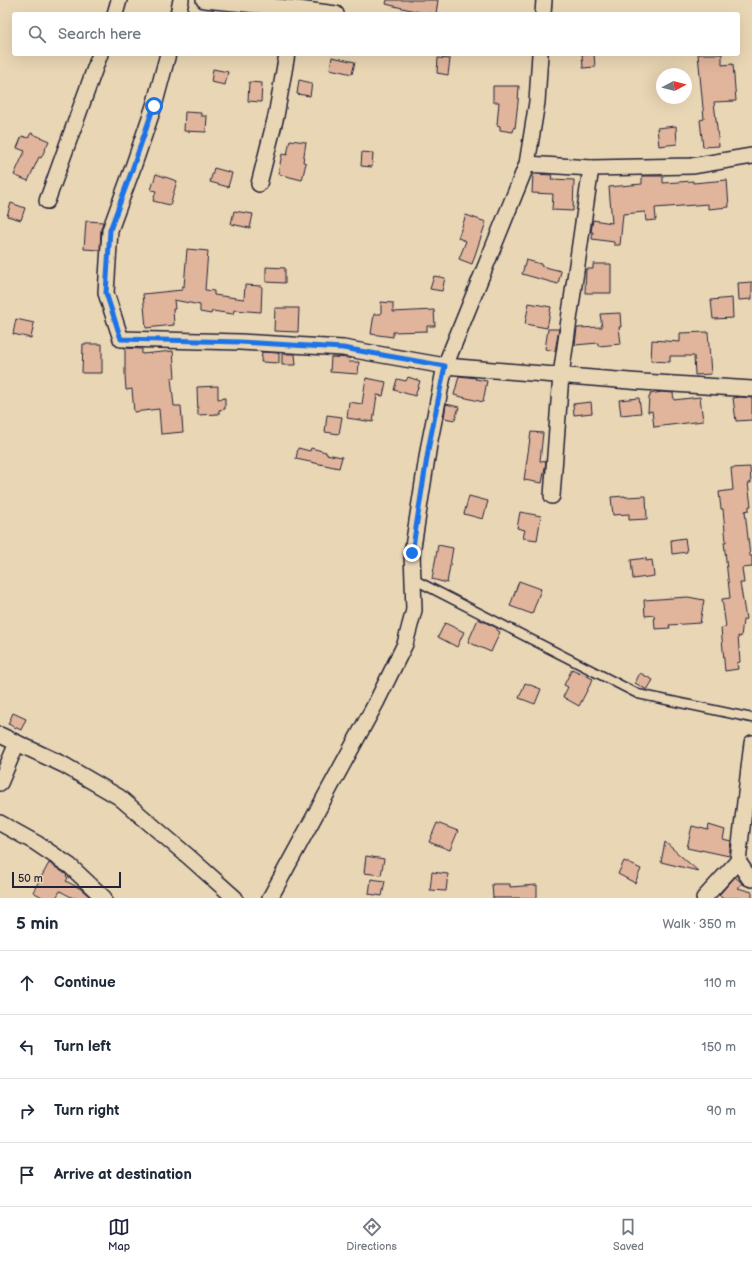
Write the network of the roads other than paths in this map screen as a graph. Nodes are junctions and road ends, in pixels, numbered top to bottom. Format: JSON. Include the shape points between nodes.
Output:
{"nodes":[{"id":1,"x":120,"y":0,"type":"edge"},
{"id":2,"x":181,"y":0,"type":"edge"},
{"id":3,"x":204,"y":0,"type":"edge"},
{"id":4,"x":544,"y":0,"type":"edge"},
{"id":5,"x":256,"y":2,"type":"edge"},
{"id":6,"x":298,"y":11,"type":"edge"},
{"id":7,"x":115,"y":12,"type":"edge"},
{"id":8,"x":178,"y":12,"type":"edge"},
{"id":9,"x":311,"y":12,"type":"edge"},
{"id":10,"x":543,"y":12,"type":"edge"},
{"id":11,"x":99,"y":56,"type":"edge"},
{"id":12,"x":167,"y":56,"type":"edge"},
{"id":13,"x":287,"y":56,"type":"edge"},
{"id":14,"x":540,"y":56,"type":"edge"},
{"id":15,"x":752,"y":156,"type":"edge"},
{"id":16,"x":527,"y":164,"type":"junction"},
{"id":17,"x":591,"y":168,"type":"junction"},
{"id":18,"x":259,"y":184,"type":"dead end"},
{"id":19,"x":47,"y":201,"type":"dead end"},
{"id":20,"x":445,"y":366,"type":"junction"},
{"id":21,"x":561,"y":376,"type":"junction"},
{"id":22,"x":752,"y":389,"type":"edge"},
{"id":23,"x":552,"y":496,"type":"dead end"},
{"id":24,"x":413,"y":579,"type":"junction"},
{"id":25,"x":752,"y":718,"type":"edge"},
{"id":26,"x":0,"y":735,"type":"edge"},
{"id":27,"x":17,"y":743,"type":"junction"},
{"id":28,"x":752,"y":743,"type":"edge"},
{"id":29,"x":0,"y":783,"type":"edge"},
{"id":30,"x":0,"y":823,"type":"edge"},
{"id":31,"x":738,"y":861,"type":"junction"},
{"id":32,"x":752,"y":879,"type":"edge"},
{"id":33,"x":104,"y":898,"type":"edge"},
{"id":34,"x":235,"y":898,"type":"edge"},
{"id":35,"x":270,"y":898,"type":"edge"},
{"id":36,"x":704,"y":898,"type":"edge"}],
"edges":[{"from":1,"to":7,"type":"street"},
{"from":2,"to":8,"type":"street"},
{"from":3,"to":5,"type":"street"},
{"from":4,"to":10,"type":"street"},
{"from":5,"to":6,"type":"street"},
{"from":6,"to":9,"type":"street"},
{"from":11,"to":19,"type":"street"},
{"from":12,"to":20,"type":"street","via":[[152,113],[110,230],[106,293],[121,339],[343,348]]},
{"from":13,"to":18,"type":"street","via":[[276,116]]},
{"from":14,"to":16,"type":"street","via":[[537,102]]},
{"from":15,"to":17,"type":"street","via":[[692,166]]},
{"from":16,"to":17,"type":"street"},
{"from":16,"to":20,"type":"street"},
{"from":17,"to":21,"type":"street"},
{"from":20,"to":21,"type":"street"},
{"from":20,"to":24,"type":"street","via":[[429,445],[412,553]]},
{"from":21,"to":22,"type":"street"},
{"from":21,"to":23,"type":"street"},
{"from":24,"to":25,"type":"lane","via":[[638,694]]},
{"from":24,"to":35,"type":"street","via":[[414,610],[405,644]]},
{"from":26,"to":27,"type":"street"},
{"from":27,"to":29,"type":"street"},
{"from":27,"to":34,"type":"street","via":[[64,765],[119,797]]},
{"from":28,"to":31,"type":"street"},
{"from":30,"to":33,"type":"street","via":[[70,866]]},
{"from":31,"to":32,"type":"street"},
{"from":31,"to":36,"type":"street"}]}
